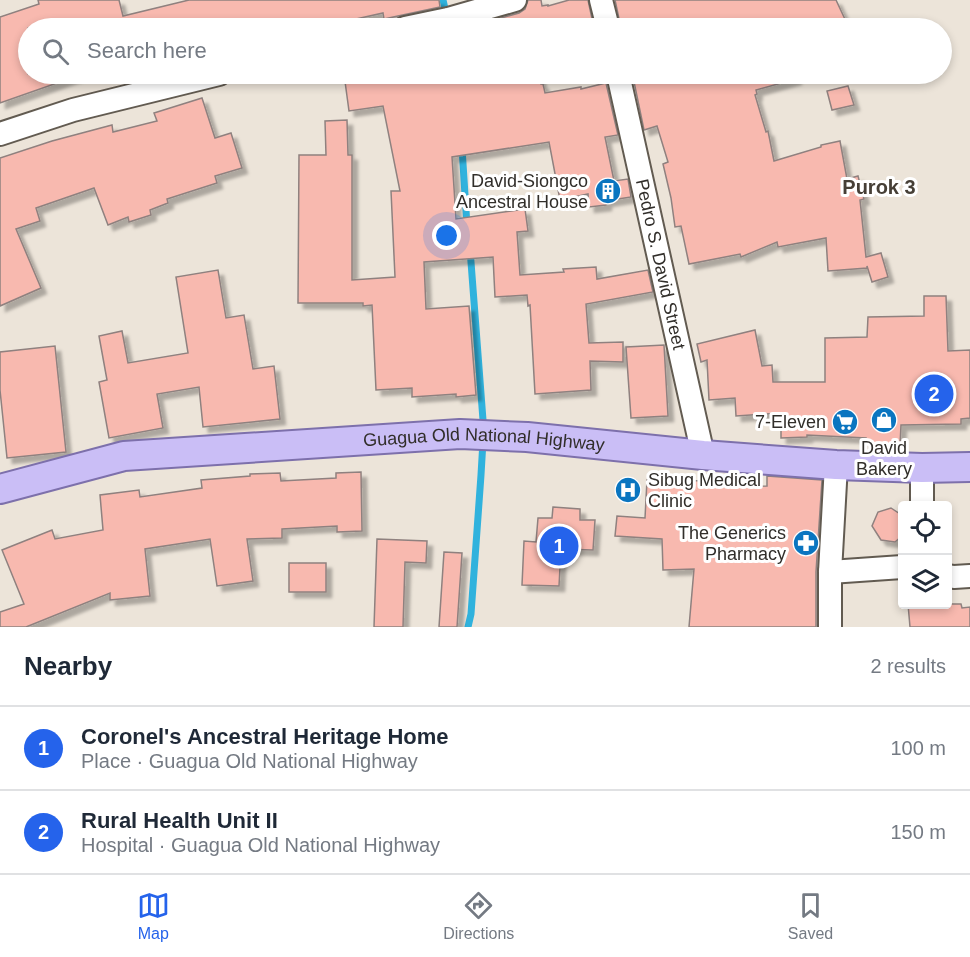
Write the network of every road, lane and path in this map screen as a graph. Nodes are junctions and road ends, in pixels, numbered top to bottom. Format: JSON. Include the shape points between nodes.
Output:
{"nodes":[{"id":1,"x":515,"y":0,"type":"edge"},
{"id":2,"x":601,"y":0,"type":"edge"},
{"id":3,"x":452,"y":18,"type":"edge"},
{"id":4,"x":606,"y":18,"type":"edge"},
{"id":5,"x":180,"y":84,"type":"edge"},
{"id":6,"x":620,"y":84,"type":"edge"},
{"id":7,"x":0,"y":134,"type":"edge"},
{"id":8,"x":703,"y":455,"type":"junction"},
{"id":9,"x":836,"y":465,"type":"junction"},
{"id":10,"x":970,"y":467,"type":"edge"},
{"id":11,"x":922,"y":468,"type":"junction"},
{"id":12,"x":0,"y":489,"type":"edge"},
{"id":13,"x":922,"y":501,"type":"edge"},
{"id":14,"x":898,"y":567,"type":"edge"},
{"id":15,"x":830,"y":572,"type":"junction"},
{"id":16,"x":970,"y":576,"type":"edge"},
{"id":17,"x":952,"y":577,"type":"edge"},
{"id":18,"x":830,"y":627,"type":"edge"}],
"edges":[{"from":1,"to":3,"type":"street"},
{"from":2,"to":4,"type":"street"},
{"from":5,"to":7,"type":"street"},
{"from":6,"to":8,"type":"street","name":"Pedro S. David Street"},
{"from":8,"to":9,"type":"main road","name":"Guagua Old National Highway"},
{"from":8,"to":12,"type":"main road","name":"Guagua Old National Highway","via":[[460,434],[124,456]]},
{"from":9,"to":11,"type":"main road","name":"Guagua Old National Highway"},
{"from":9,"to":15,"type":"street"},
{"from":10,"to":11,"type":"main road","name":"Guagua Old National Highway"},
{"from":11,"to":13,"type":"street"},
{"from":14,"to":15,"type":"street"},
{"from":15,"to":18,"type":"street"},
{"from":16,"to":17,"type":"street"}]}
